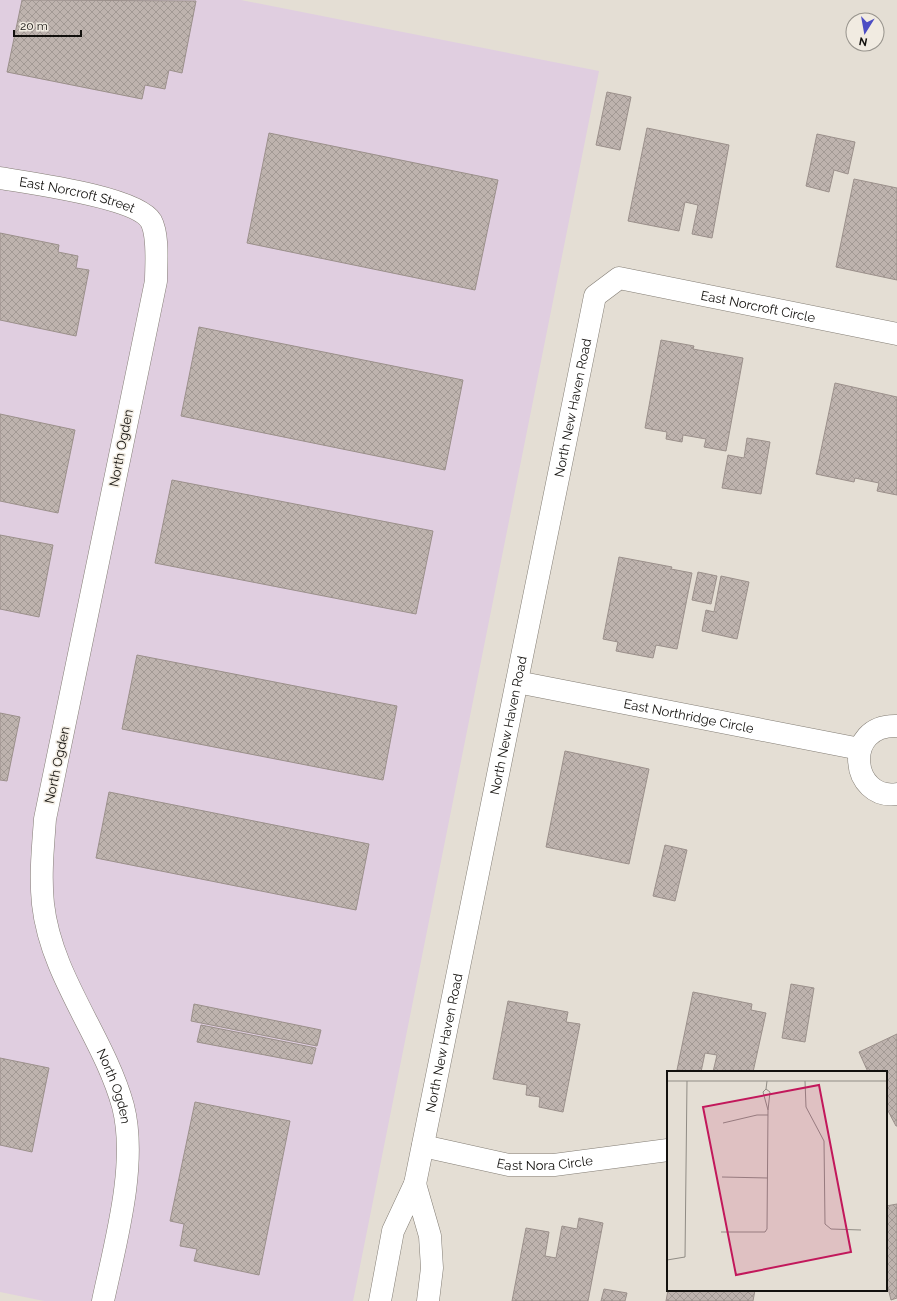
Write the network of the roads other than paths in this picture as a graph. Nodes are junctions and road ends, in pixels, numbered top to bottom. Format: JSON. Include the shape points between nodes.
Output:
{"nodes":[{"id":1,"x":0,"y":178,"type":"edge"},
{"id":2,"x":150,"y":221,"type":"joint"},
{"id":3,"x":619,"y":278,"type":"joint"},
{"id":4,"x":897,"y":334,"type":"edge"},
{"id":5,"x":517,"y":682,"type":"junction"},
{"id":6,"x":897,"y":726,"type":"edge"},
{"id":7,"x":860,"y":749,"type":"junction"},
{"id":8,"x":897,"y":794,"type":"edge"},
{"id":9,"x":423,"y":1146,"type":"junction"},
{"id":10,"x":667,"y":1150,"type":"edge"},
{"id":11,"x":415,"y":1184,"type":"junction"},
{"id":12,"x":103,"y":1301,"type":"edge"},
{"id":13,"x":380,"y":1301,"type":"edge"},
{"id":14,"x":428,"y":1301,"type":"edge"}],
"edges":[{"from":1,"to":2,"type":"street","name":"East Norcroft Street","via":[[115,201],[136,209]]},
{"from":2,"to":12,"type":"street","name":"North Ogden","via":[[157,248],[156,281],[45,819],[41,870],[43,905],[50,937],[61,968],[107,1065],[123,1107],[129,1158],[121,1215]]},
{"from":3,"to":4,"type":"street","name":"East Norcroft Circle"},
{"from":3,"to":5,"type":"street","name":"North New Haven Road","via":[[595,296]]},
{"from":5,"to":7,"type":"street","name":"East Northridge Circle"},
{"from":5,"to":9,"type":"street","name":"North New Haven Road"},
{"from":6,"to":7,"type":"street","via":[[885,726],[874,731],[865,739]]},
{"from":7,"to":8,"type":"street","via":[[858,760],[865,781],[883,793]]},
{"from":9,"to":10,"type":"street","name":"East Nora Circle","via":[[509,1165],[554,1165]]},
{"from":9,"to":11,"type":"street","name":"North New Haven Road"},
{"from":11,"to":13,"type":"street","name":"North New Haven Road","via":[[393,1231]]},
{"from":11,"to":14,"type":"street","name":"North New Haven Road","via":[[430,1236],[432,1268]]}]}
